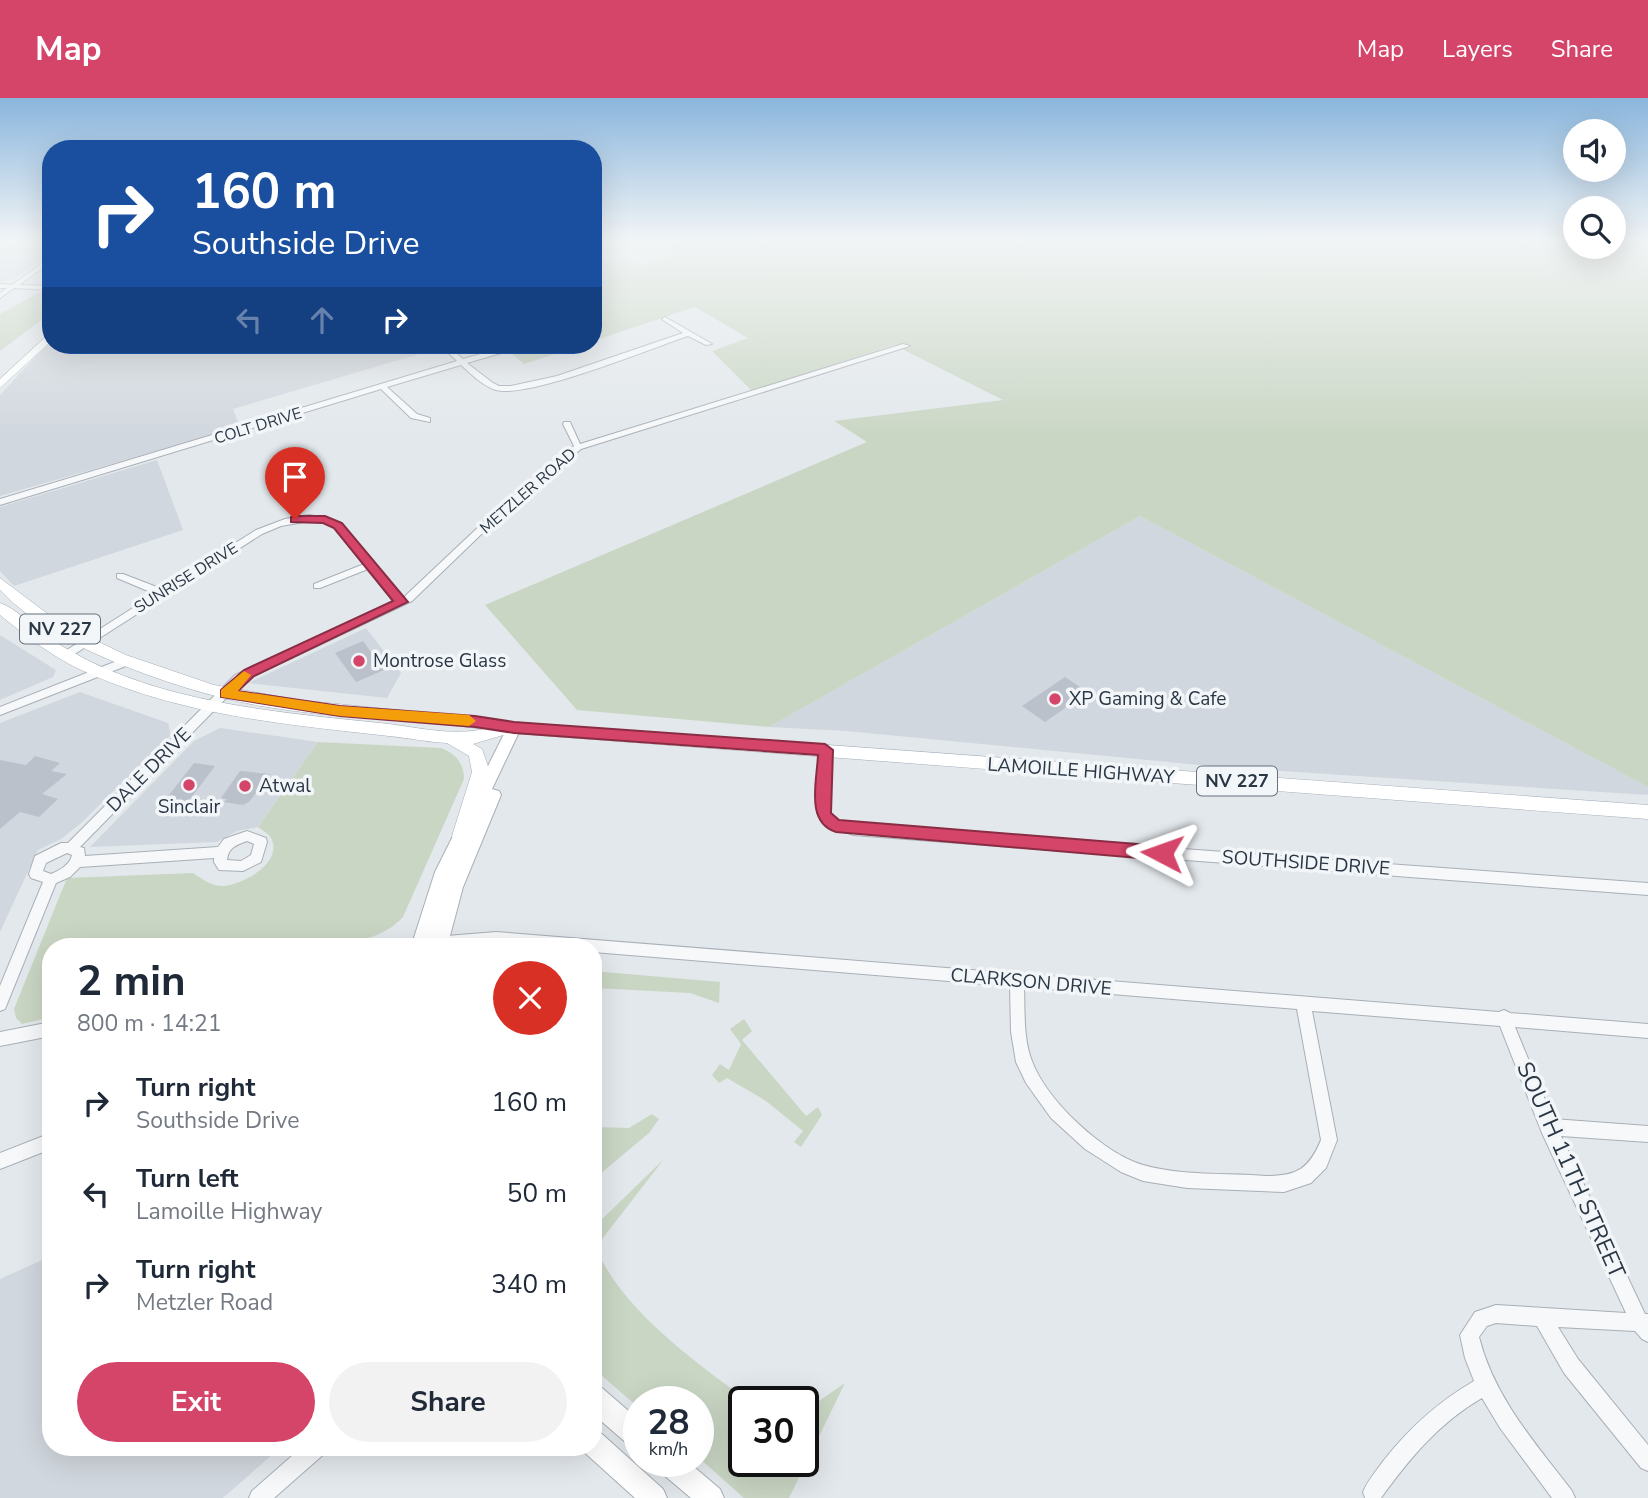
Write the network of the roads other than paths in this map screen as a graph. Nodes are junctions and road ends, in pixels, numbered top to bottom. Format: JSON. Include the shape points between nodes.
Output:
{"nodes":[{"id":1,"x":665,"y":318,"type":"dead end"},
{"id":2,"x":42,"y":333,"type":"edge"},
{"id":3,"x":689,"y":334,"type":"junction"},
{"id":4,"x":42,"y":344,"type":"edge"},
{"id":5,"x":708,"y":344,"type":"dead end"},
{"id":6,"x":906,"y":346,"type":"dead end"},
{"id":7,"x":454,"y":354,"type":"edge"},
{"id":8,"x":490,"y":354,"type":"edge"},
{"id":9,"x":464,"y":362,"type":"junction"},
{"id":10,"x":0,"y":369,"type":"edge"},
{"id":11,"x":0,"y":385,"type":"edge"},
{"id":12,"x":383,"y":387,"type":"junction"},
{"id":13,"x":426,"y":420,"type":"dead end"},
{"id":14,"x":567,"y":424,"type":"dead end"},
{"id":15,"x":578,"y":447,"type":"junction"},
{"id":16,"x":0,"y":502,"type":"edge"},
{"id":17,"x":369,"y":565,"type":"junction"},
{"id":18,"x":120,"y":576,"type":"dead end"},
{"id":19,"x":0,"y":582,"type":"edge"},
{"id":20,"x":317,"y":586,"type":"dead end"},
{"id":21,"x":162,"y":593,"type":"junction"},
{"id":22,"x":401,"y":602,"type":"junction"},
{"id":23,"x":0,"y":608,"type":"edge"},
{"id":24,"x":85,"y":643,"type":"junction"},
{"id":25,"x":66,"y":655,"type":"junction"},
{"id":26,"x":127,"y":661,"type":"junction"},
{"id":27,"x":101,"y":671,"type":"junction"},
{"id":28,"x":226,"y":694,"type":"junction"},
{"id":29,"x":213,"y":706,"type":"junction"},
{"id":30,"x":0,"y":711,"type":"edge"},
{"id":31,"x":518,"y":728,"type":"junction"},
{"id":32,"x":385,"y":730,"type":"junction"},
{"id":33,"x":825,"y":750,"type":"junction"},
{"id":34,"x":1648,"y":812,"type":"edge"},
{"id":35,"x":461,"y":836,"type":"junction"},
{"id":36,"x":72,"y":847,"type":"junction"},
{"id":37,"x":221,"y":852,"type":"dead end"},
{"id":38,"x":78,"y":862,"type":"junction"},
{"id":39,"x":51,"y":879,"type":"junction"},
{"id":40,"x":1648,"y":889,"type":"edge"},
{"id":41,"x":422,"y":938,"type":"edge"},
{"id":42,"x":440,"y":938,"type":"edge"},
{"id":43,"x":602,"y":947,"type":"edge"},
{"id":44,"x":1017,"y":982,"type":"junction"},
{"id":45,"x":0,"y":1004,"type":"edge"},
{"id":46,"x":1303,"y":1004,"type":"junction"},
{"id":47,"x":1504,"y":1017,"type":"junction"},
{"id":48,"x":42,"y":1031,"type":"edge"},
{"id":49,"x":1648,"y":1031,"type":"edge"},
{"id":50,"x":0,"y":1039,"type":"edge"},
{"id":51,"x":1548,"y":1127,"type":"junction"},
{"id":52,"x":1648,"y":1134,"type":"edge"},
{"id":53,"x":42,"y":1145,"type":"edge"},
{"id":54,"x":0,"y":1161,"type":"edge"},
{"id":55,"x":1543,"y":1318,"type":"junction"},
{"id":56,"x":1645,"y":1326,"type":"edge"},
{"id":57,"x":1484,"y":1386,"type":"junction"},
{"id":58,"x":602,"y":1405,"type":"edge"},
{"id":59,"x":623,"y":1423,"type":"edge"},
{"id":60,"x":602,"y":1451,"type":"edge"},
{"id":61,"x":307,"y":1456,"type":"edge"},
{"id":62,"x":1648,"y":1461,"type":"edge"},
{"id":63,"x":686,"y":1477,"type":"edge"},
{"id":64,"x":1373,"y":1492,"type":"dead end"},
{"id":65,"x":259,"y":1498,"type":"edge"},
{"id":66,"x":654,"y":1498,"type":"edge"},
{"id":67,"x":711,"y":1498,"type":"edge"},
{"id":68,"x":1564,"y":1498,"type":"edge"}],
"edges":[{"from":1,"to":3,"type":"street"},
{"from":2,"to":10,"type":"main road"},
{"from":3,"to":5,"type":"street"},
{"from":3,"to":9,"type":"street","via":[[514,390],[491,385]]},
{"from":4,"to":11,"type":"main road"},
{"from":6,"to":15,"type":"street","name":"METZLER ROAD"},
{"from":7,"to":9,"type":"street"},
{"from":8,"to":9,"type":"street","name":"COLT DRIVE"},
{"from":9,"to":12,"type":"street","name":"COLT DRIVE"},
{"from":12,"to":13,"type":"street","via":[[414,416]]},
{"from":12,"to":16,"type":"street","name":"COLT DRIVE"},
{"from":14,"to":15,"type":"street"},
{"from":15,"to":22,"type":"street","name":"METZLER ROAD"},
{"from":17,"to":20,"type":"street"},
{"from":17,"to":21,"type":"street","name":"SUNRISE DRIVE","via":[[334,522],[295,519],[259,532]]},
{"from":17,"to":22,"type":"street","name":"SUNRISE DRIVE"},
{"from":18,"to":21,"type":"street"},
{"from":19,"to":24,"type":"main road","name":"LAMOILLE HIGHWAY","number":"NV 227","via":[[29,609]]},
{"from":21,"to":24,"type":"street","name":"SUNRISE DRIVE"},
{"from":22,"to":28,"type":"street","name":"METZLER ROAD","via":[[249,673]]},
{"from":23,"to":25,"type":"main road","name":"LAMOILLE HIGHWAY","number":"NV 227"},
{"from":24,"to":25,"type":"street","name":"SUNRISE DRIVE"},
{"from":24,"to":26,"type":"main road","name":"LAMOILLE HIGHWAY","number":"NV 227"},
{"from":25,"to":27,"type":"main road","name":"LAMOILLE HIGHWAY","number":"NV 227"},
{"from":26,"to":27,"type":"street"},
{"from":26,"to":28,"type":"main road","name":"LAMOILLE HIGHWAY","number":"NV 227"},
{"from":27,"to":29,"type":"main road","name":"LAMOILLE HIGHWAY","number":"NV 227"},
{"from":27,"to":30,"type":"street"},
{"from":28,"to":29,"type":"street","name":"DALE DRIVE"},
{"from":28,"to":31,"type":"main road","name":"LAMOILLE HIGHWAY","number":"NV 227","via":[[340,711]]},
{"from":29,"to":32,"type":"main road","name":"LAMOILLE HIGHWAY","number":"NV 227"},
{"from":29,"to":36,"type":"street","name":"DALE DRIVE"},
{"from":31,"to":32,"type":"main road","name":"LAMOILLE HIGHWAY","number":"NV 227","via":[[469,738]]},
{"from":31,"to":33,"type":"main road","name":"LAMOILLE HIGHWAY","number":"NV 227"},
{"from":31,"to":35,"type":"main road"},
{"from":31,"to":42,"type":"main road","via":[[464,859]]},
{"from":32,"to":35,"type":"main road","via":[[446,739],[476,753],[481,772]]},
{"from":33,"to":34,"type":"main road","name":"LAMOILLE HIGHWAY","number":"NV 227"},
{"from":33,"to":40,"type":"street","name":"SOUTHSIDE DRIVE","via":[[823,813],[836,826]]},
{"from":35,"to":41,"type":"main road"},
{"from":36,"to":38,"type":"street","via":[[79,852]]},
{"from":36,"to":39,"type":"street","name":"DALE DRIVE","via":[[52,851],[37,864],[36,874]]},
{"from":37,"to":38,"type":"street"},
{"from":38,"to":39,"type":"street"},
{"from":39,"to":45,"type":"street"},
{"from":43,"to":44,"type":"street","name":"CLARKSON DRIVE"},
{"from":44,"to":46,"type":"street","name":"CLARKSON DRIVE"},
{"from":44,"to":46,"type":"street","via":[[1018,1042],[1024,1064],[1054,1107],[1089,1143],[1119,1164],[1144,1174],[1266,1184],[1305,1177],[1320,1163],[1329,1140]]},
{"from":46,"to":47,"type":"street","name":"CLARKSON DRIVE"},
{"from":47,"to":49,"type":"street","name":"CLARKSON DRIVE"},
{"from":47,"to":51,"type":"street","name":"SOUTH 11TH STREET"},
{"from":48,"to":50,"type":"street"},
{"from":51,"to":52,"type":"street"},
{"from":51,"to":56,"type":"street","name":"SOUTH 11TH STREET"},
{"from":53,"to":54,"type":"street"},
{"from":55,"to":56,"type":"street"},
{"from":55,"to":57,"type":"street","via":[[1496,1314],[1474,1324],[1469,1335],[1473,1360]]},
{"from":55,"to":62,"type":"street","via":[[1571,1366]]},
{"from":57,"to":64,"type":"street","via":[[1450,1404],[1413,1437]]},
{"from":57,"to":68,"type":"street"},
{"from":58,"to":59,"type":"main road"},
{"from":60,"to":66,"type":"main road"},
{"from":61,"to":65,"type":"street"},
{"from":63,"to":67,"type":"main road"}]}
